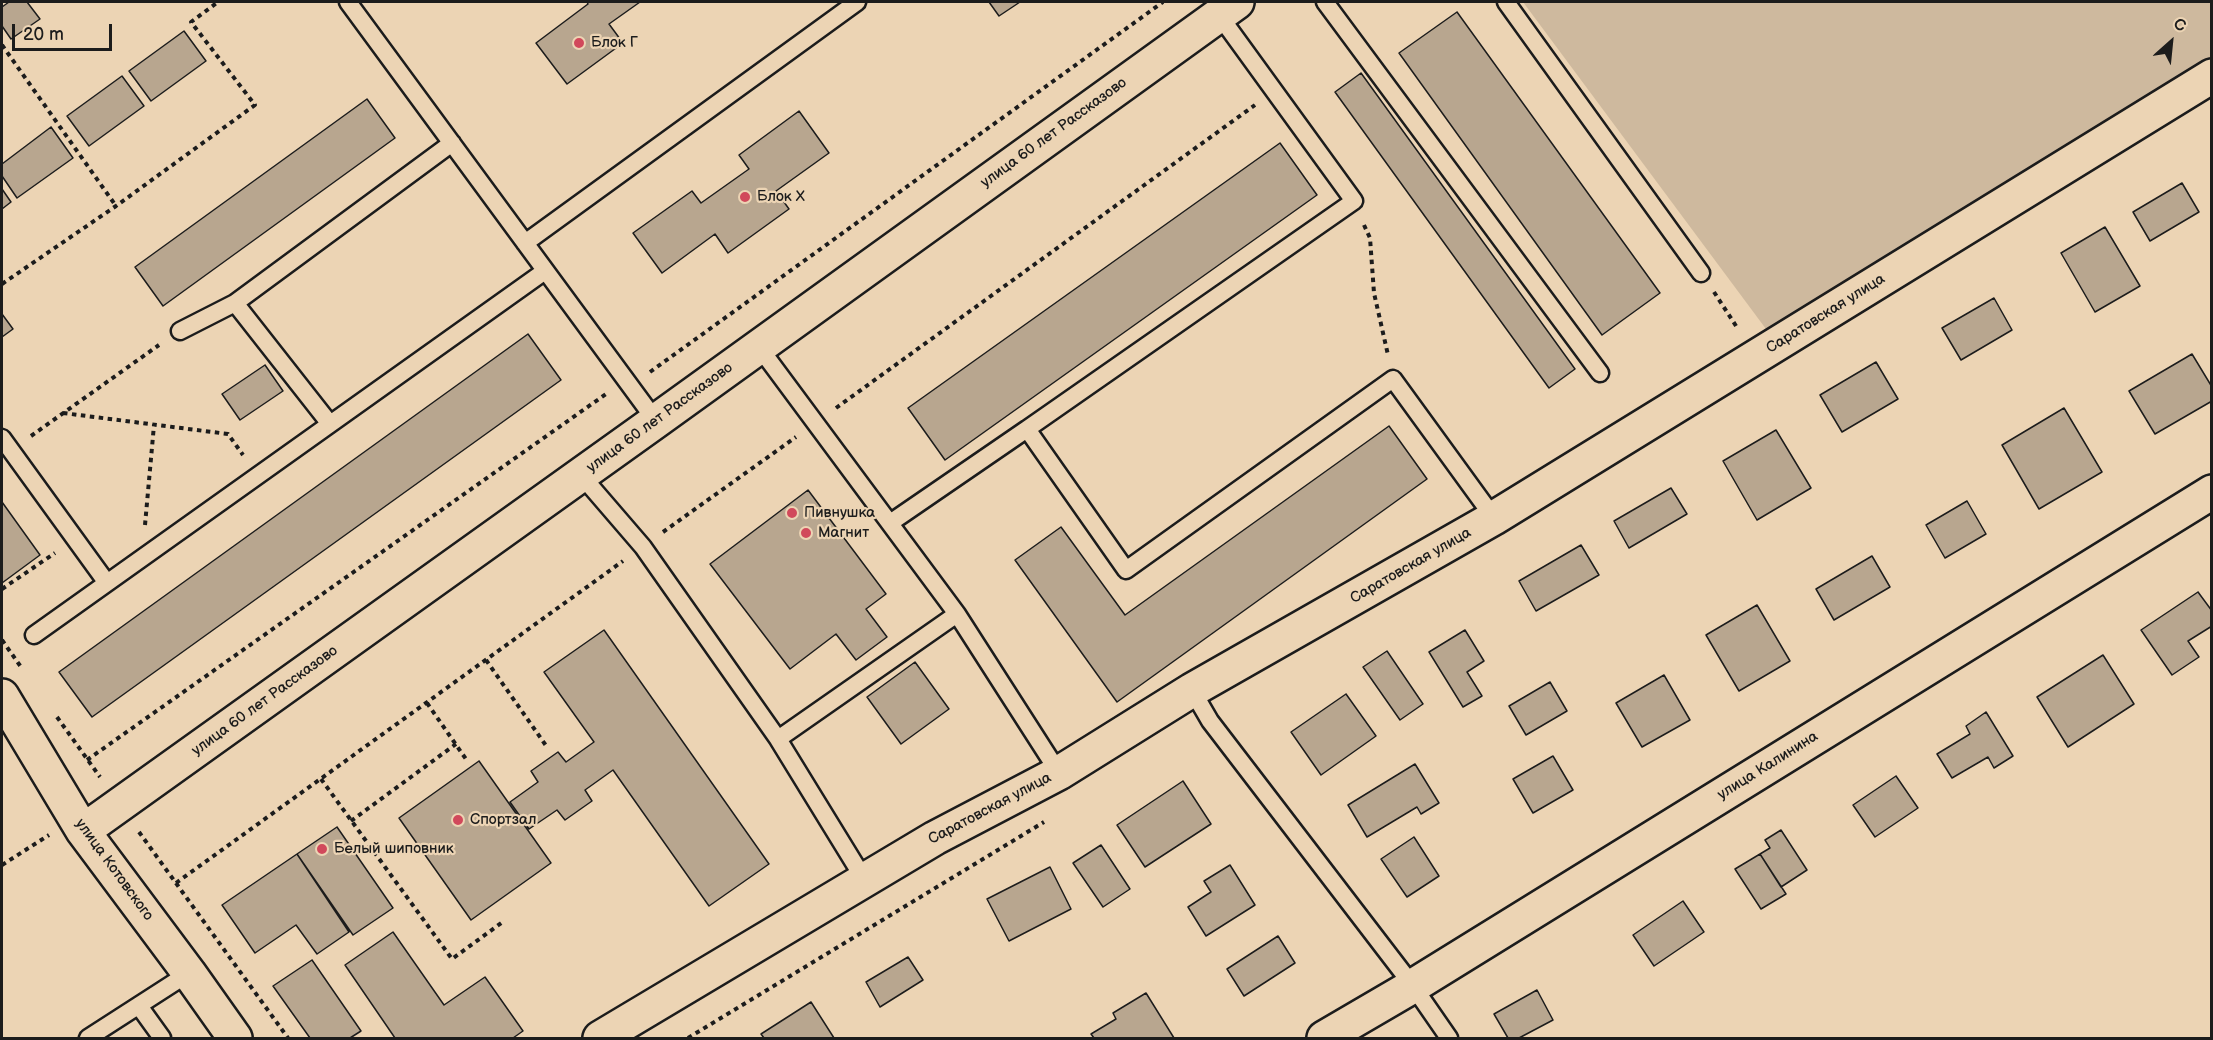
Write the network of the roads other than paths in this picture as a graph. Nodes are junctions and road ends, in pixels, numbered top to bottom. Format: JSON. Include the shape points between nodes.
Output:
{"nodes":[{"id":1,"x":348,"y":2,"type":"edge"},
{"id":2,"x":857,"y":2,"type":"edge"},
{"id":3,"x":1324,"y":2,"type":"edge"},
{"id":4,"x":1506,"y":2,"type":"edge"},
{"id":5,"x":1228,"y":8,"type":"edge"},
{"id":6,"x":2211,"y":76,"type":"edge"},
{"id":7,"x":452,"y":143,"type":"junction"},
{"id":8,"x":525,"y":243,"type":"junction"},
{"id":9,"x":545,"y":271,"type":"junction"},
{"id":10,"x":1701,"y":273,"type":"road end"},
{"id":11,"x":236,"y":303,"type":"junction"},
{"id":12,"x":180,"y":331,"type":"road end"},
{"id":13,"x":759,"y":347,"type":"junction"},
{"id":14,"x":1600,"y":373,"type":"dead end"},
{"id":15,"x":656,"y":421,"type":"junction"},
{"id":16,"x":330,"y":424,"type":"junction"},
{"id":17,"x":1027,"y":429,"type":"junction"},
{"id":18,"x":6,"y":444,"type":"edge"},
{"id":19,"x":581,"y":475,"type":"junction"},
{"id":20,"x":2211,"y":492,"type":"edge"},
{"id":21,"x":1494,"y":518,"type":"junction"},
{"id":22,"x":890,"y":524,"type":"junction"},
{"id":23,"x":107,"y":583,"type":"junction"},
{"id":24,"x":957,"y":614,"type":"junction"},
{"id":25,"x":34,"y":635,"type":"dead end"},
{"id":26,"x":1192,"y":690,"type":"junction"},
{"id":27,"x":3,"y":701,"type":"edge"},
{"id":28,"x":778,"y":739,"type":"junction"},
{"id":29,"x":1059,"y":773,"type":"junction"},
{"id":30,"x":79,"y":824,"type":"junction"},
{"id":31,"x":864,"y":879,"type":"junction"},
{"id":32,"x":189,"y":973,"type":"junction"},
{"id":33,"x":1413,"y":986,"type":"junction"},
{"id":34,"x":139,"y":1005,"type":"junction"},
{"id":35,"x":88,"y":1038,"type":"edge"},
{"id":36,"x":162,"y":1038,"type":"edge"},
{"id":37,"x":235,"y":1038,"type":"edge"},
{"id":38,"x":600,"y":1038,"type":"edge"},
{"id":39,"x":1324,"y":1038,"type":"edge"},
{"id":40,"x":1449,"y":1038,"type":"edge"}],
"edges":[{"from":1,"to":7,"type":"lane"},
{"from":2,"to":8,"type":"lane"},
{"from":3,"to":14,"type":"lane"},
{"from":4,"to":10,"type":"lane"},
{"from":5,"to":13,"type":"street","name":"улица 60 лет Рассказово"},
{"from":5,"to":17,"type":"lane","via":[[1276,90],[1354,201]]},
{"from":6,"to":21,"type":"street","name":"Саратовская улица"},
{"from":7,"to":8,"type":"lane"},
{"from":7,"to":11,"type":"lane"},
{"from":8,"to":9,"type":"lane"},
{"from":9,"to":15,"type":"lane"},
{"from":9,"to":16,"type":"lane"},
{"from":11,"to":12,"type":"lane"},
{"from":11,"to":16,"type":"lane"},
{"from":13,"to":15,"type":"street","name":"улица 60 лет Рассказово"},
{"from":13,"to":22,"type":"lane"},
{"from":15,"to":19,"type":"street","name":"улица 60 лет Рассказово"},
{"from":16,"to":23,"type":"lane"},
{"from":17,"to":21,"type":"lane","via":[[1126,570],[1393,380]]},
{"from":17,"to":22,"type":"lane"},
{"from":18,"to":23,"type":"lane"},
{"from":19,"to":28,"type":"lane","via":[[643,547]]},
{"from":19,"to":30,"type":"street","name":"улица 60 лет Рассказово","via":[[120,805]]},
{"from":20,"to":33,"type":"street","name":"улица Калинина"},
{"from":21,"to":26,"type":"street","name":"Саратовская улица"},
{"from":22,"to":24,"type":"lane"},
{"from":23,"to":25,"type":"lane"},
{"from":24,"to":28,"type":"lane"},
{"from":24,"to":29,"type":"lane"},
{"from":26,"to":29,"type":"street","name":"Саратовская улица"},
{"from":26,"to":33,"type":"lane","via":[[1210,721]]},
{"from":27,"to":30,"type":"street","name":"улица Котовского"},
{"from":28,"to":31,"type":"lane"},
{"from":29,"to":31,"type":"street","name":"Саратовская улица"},
{"from":30,"to":32,"type":"street","name":"улица Котовского"},
{"from":31,"to":38,"type":"street","name":"Саратовская улица"},
{"from":32,"to":34,"type":"lane"},
{"from":32,"to":37,"type":"street","name":"улица Котовского"},
{"from":33,"to":39,"type":"street","name":"улица Калинина"},
{"from":33,"to":40,"type":"lane"},
{"from":34,"to":35,"type":"lane"},
{"from":34,"to":36,"type":"lane"}]}
